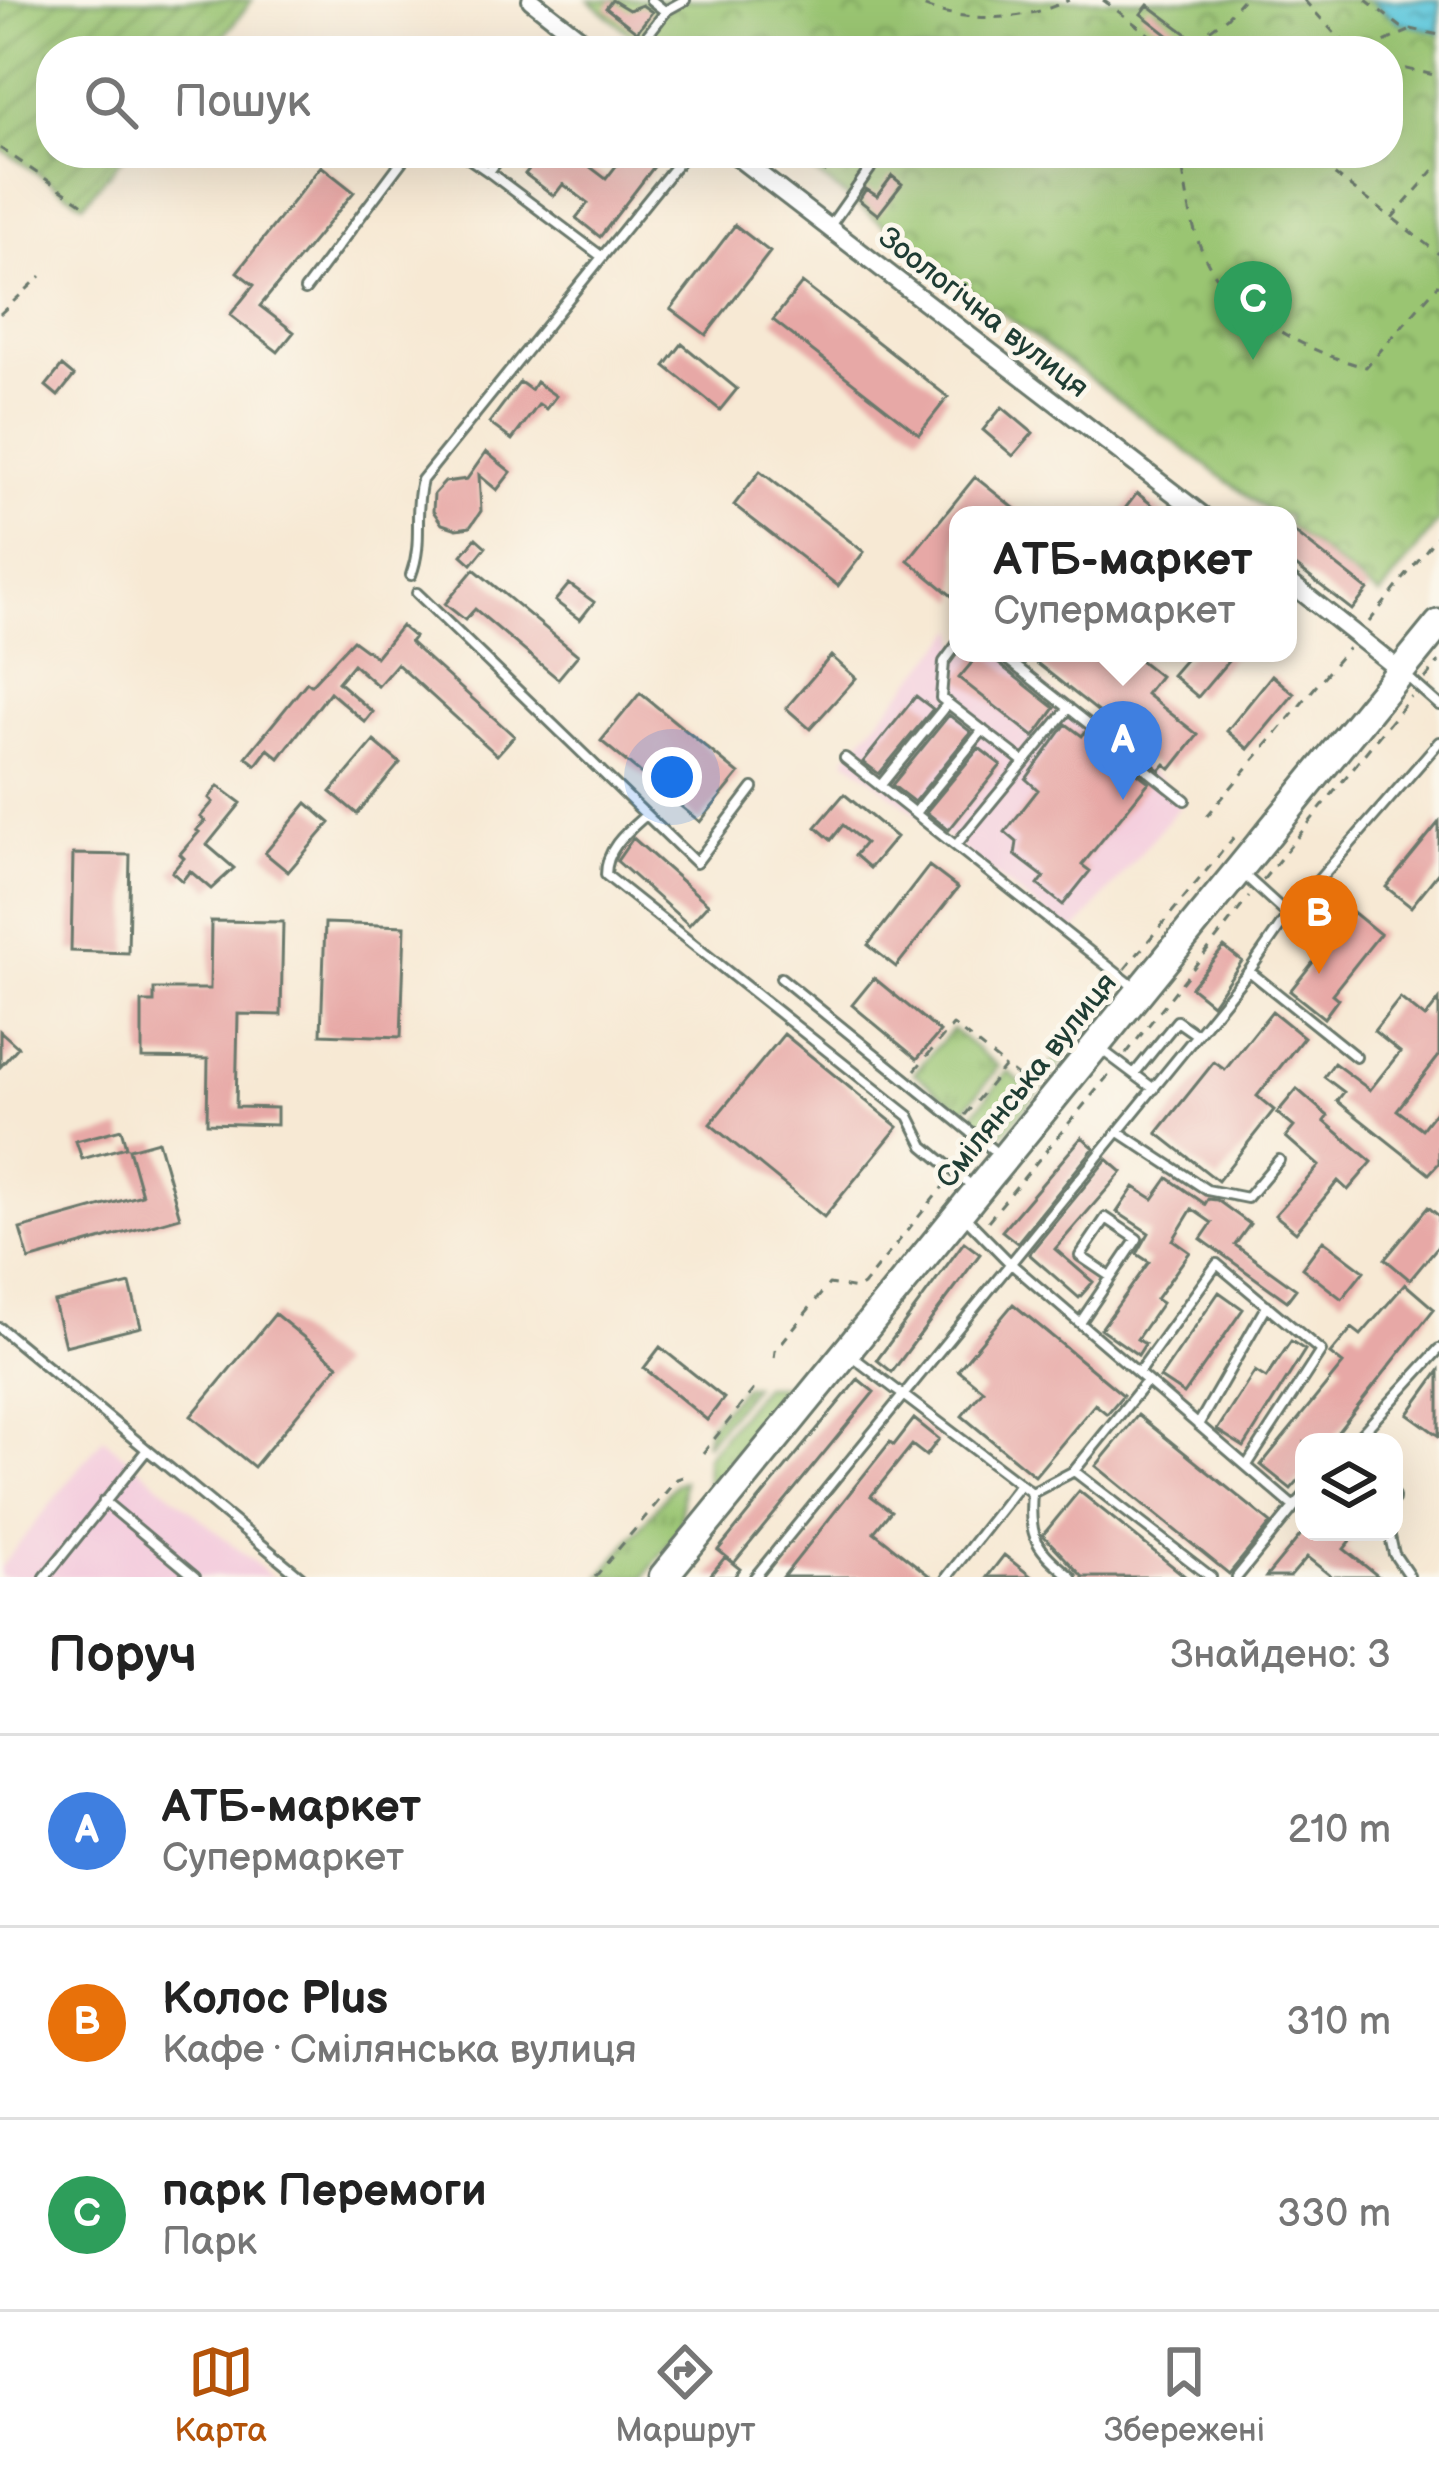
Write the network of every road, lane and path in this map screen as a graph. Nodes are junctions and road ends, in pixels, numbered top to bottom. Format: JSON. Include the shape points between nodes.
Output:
{"nodes":[{"id":1,"x":531,"y":0,"type":"edge"},
{"id":2,"x":651,"y":0,"type":"edge"},
{"id":3,"x":685,"y":0,"type":"edge"},
{"id":4,"x":908,"y":0,"type":"edge"},
{"id":5,"x":1069,"y":0,"type":"edge"},
{"id":6,"x":1103,"y":0,"type":"edge"},
{"id":7,"x":1241,"y":0,"type":"edge"},
{"id":8,"x":1304,"y":0,"type":"edge"},
{"id":9,"x":1366,"y":0,"type":"edge"},
{"id":10,"x":666,"y":12,"type":"junction"},
{"id":11,"x":1411,"y":30,"type":"junction"},
{"id":12,"x":1437,"y":35,"type":"edge"},
{"id":13,"x":572,"y":36,"type":"edge"},
{"id":14,"x":647,"y":36,"type":"edge"},
{"id":15,"x":1151,"y":36,"type":"edge"},
{"id":16,"x":1201,"y":36,"type":"edge"},
{"id":17,"x":1341,"y":36,"type":"edge"},
{"id":18,"x":1397,"y":36,"type":"edge"},
{"id":19,"x":1439,"y":44,"type":"edge"},
{"id":20,"x":1403,"y":68,"type":"edge"},
{"id":21,"x":1439,"y":76,"type":"edge"},
{"id":22,"x":1,"y":149,"type":"edge"},
{"id":23,"x":1439,"y":164,"type":"edge"},
{"id":24,"x":397,"y":168,"type":"edge"},
{"id":25,"x":483,"y":168,"type":"edge"},
{"id":26,"x":492,"y":168,"type":"edge"},
{"id":27,"x":674,"y":168,"type":"edge"},
{"id":28,"x":752,"y":168,"type":"edge"},
{"id":29,"x":869,"y":168,"type":"edge"},
{"id":30,"x":1182,"y":168,"type":"edge"},
{"id":31,"x":1326,"y":168,"type":"edge"},
{"id":32,"x":489,"y":172,"type":"junction"},
{"id":33,"x":82,"y":204,"type":"dead end"},
{"id":34,"x":1392,"y":218,"type":"junction"},
{"id":35,"x":829,"y":227,"type":"junction"},
{"id":36,"x":1439,"y":254,"type":"edge"},
{"id":37,"x":601,"y":256,"type":"junction"},
{"id":38,"x":41,"y":276,"type":"dead end"},
{"id":39,"x":1439,"y":284,"type":"edge"},
{"id":40,"x":305,"y":290,"type":"dead end"},
{"id":41,"x":0,"y":314,"type":"edge"},
{"id":42,"x":1190,"y":506,"type":"edge"},
{"id":43,"x":1439,"y":534,"type":"edge"},
{"id":44,"x":411,"y":575,"type":"dead end"},
{"id":45,"x":1297,"y":588,"type":"edge"},
{"id":46,"x":417,"y":593,"type":"dead end"},
{"id":47,"x":1439,"y":624,"type":"edge"},
{"id":48,"x":1359,"y":635,"type":"junction"},
{"id":49,"x":949,"y":655,"type":"edge"},
{"id":50,"x":1010,"y":662,"type":"edge"},
{"id":51,"x":1439,"y":662,"type":"edge"},
{"id":52,"x":1410,"y":679,"type":"junction"},
{"id":53,"x":948,"y":703,"type":"junction"},
{"id":54,"x":1439,"y":705,"type":"edge"},
{"id":55,"x":1069,"y":708,"type":"junction"},
{"id":56,"x":983,"y":730,"type":"junction"},
{"id":57,"x":1439,"y":742,"type":"edge"},
{"id":58,"x":845,"y":758,"type":"dead end"},
{"id":59,"x":1024,"y":762,"type":"junction"},
{"id":60,"x":880,"y":786,"type":"junction"},
{"id":61,"x":753,"y":788,"type":"dead end"},
{"id":62,"x":1185,"y":800,"type":"dead end"},
{"id":63,"x":915,"y":812,"type":"junction"},
{"id":64,"x":646,"y":815,"type":"junction"},
{"id":65,"x":1208,"y":816,"type":"dead end"},
{"id":66,"x":1235,"y":836,"type":"dead end"},
{"id":67,"x":956,"y":845,"type":"junction"},
{"id":68,"x":1248,"y":879,"type":"junction"},
{"id":69,"x":1182,"y":886,"type":"dead end"},
{"id":70,"x":1188,"y":891,"type":"junction"},
{"id":71,"x":1288,"y":915,"type":"junction"},
{"id":72,"x":1249,"y":971,"type":"junction"},
{"id":73,"x":781,"y":979,"type":"dead end"},
{"id":74,"x":1130,"y":984,"type":"junction"},
{"id":75,"x":1197,"y":1035,"type":"junction"},
{"id":76,"x":1108,"y":1054,"type":"junction"},
{"id":77,"x":1356,"y":1057,"type":"dead end"},
{"id":78,"x":1005,"y":1066,"type":"junction"},
{"id":79,"x":1134,"y":1074,"type":"junction"},
{"id":80,"x":906,"y":1080,"type":"junction"},
{"id":81,"x":1029,"y":1086,"type":"junction"},
{"id":82,"x":1154,"y":1090,"type":"junction"},
{"id":83,"x":959,"y":1123,"type":"junction"},
{"id":84,"x":1119,"y":1132,"type":"junction"},
{"id":85,"x":981,"y":1141,"type":"junction"},
{"id":86,"x":1004,"y":1159,"type":"junction"},
{"id":87,"x":1279,"y":1160,"type":"dead end"},
{"id":88,"x":953,"y":1174,"type":"junction"},
{"id":89,"x":973,"y":1211,"type":"junction"},
{"id":90,"x":1009,"y":1262,"type":"junction"},
{"id":91,"x":1111,"y":1277,"type":"junction"},
{"id":92,"x":1267,"y":1305,"type":"junction"},
{"id":93,"x":1080,"y":1323,"type":"junction"},
{"id":94,"x":0,"y":1328,"type":"edge"},
{"id":95,"x":1439,"y":1349,"type":"edge"},
{"id":96,"x":847,"y":1352,"type":"junction"},
{"id":97,"x":774,"y":1358,"type":"dead end"},
{"id":98,"x":1138,"y":1373,"type":"junction"},
{"id":99,"x":1147,"y":1381,"type":"junction"},
{"id":100,"x":759,"y":1383,"type":"dead end"},
{"id":101,"x":903,"y":1394,"type":"junction"},
{"id":102,"x":1198,"y":1424,"type":"junction"},
{"id":103,"x":1362,"y":1433,"type":"edge"},
{"id":104,"x":146,"y":1451,"type":"junction"},
{"id":105,"x":704,"y":1454,"type":"dead end"},
{"id":106,"x":1246,"y":1466,"type":"junction"},
{"id":107,"x":1074,"y":1471,"type":"junction"},
{"id":108,"x":683,"y":1477,"type":"dead end"},
{"id":109,"x":1020,"y":1484,"type":"junction"},
{"id":110,"x":1032,"y":1493,"type":"junction"},
{"id":111,"x":104,"y":1501,"type":"junction"},
{"id":112,"x":1294,"y":1507,"type":"joint"},
{"id":113,"x":1391,"y":1541,"type":"edge"},
{"id":114,"x":758,"y":1576,"type":"edge"},
{"id":115,"x":1409,"y":1576,"type":"edge"},
{"id":116,"x":45,"y":1577,"type":"edge"},
{"id":117,"x":195,"y":1577,"type":"edge"},
{"id":118,"x":301,"y":1577,"type":"edge"},
{"id":119,"x":595,"y":1577,"type":"edge"},
{"id":120,"x":664,"y":1577,"type":"edge"},
{"id":121,"x":947,"y":1577,"type":"edge"},
{"id":122,"x":1071,"y":1577,"type":"edge"},
{"id":123,"x":1211,"y":1577,"type":"edge"},
{"id":124,"x":1237,"y":1577,"type":"edge"}],
"edges":[{"from":1,"to":13,"type":"street"},
{"from":2,"to":10,"type":"lane"},
{"from":3,"to":10,"type":"lane"},
{"from":4,"to":5,"type":"path","via":[[947,16],[1000,17]]},
{"from":6,"to":15,"type":"path"},
{"from":7,"to":16,"type":"path"},
{"from":8,"to":17,"type":"path"},
{"from":9,"to":11,"type":"path"},
{"from":10,"to":14,"type":"lane"},
{"from":11,"to":12,"type":"path"},
{"from":11,"to":18,"type":"path"},
{"from":12,"to":19,"type":"path"},
{"from":20,"to":21,"type":"path"},
{"from":22,"to":33,"type":"path"},
{"from":23,"to":34,"type":"path"},
{"from":24,"to":40,"type":"lane"},
{"from":25,"to":32,"type":"lane"},
{"from":26,"to":32,"type":"lane"},
{"from":27,"to":37,"type":"lane"},
{"from":28,"to":35,"type":"street","name":"Зоологічна вулиця"},
{"from":29,"to":35,"type":"lane"},
{"from":30,"to":39,"type":"path","via":[[1205,260],[1286,336],[1366,367]]},
{"from":31,"to":34,"type":"path"},
{"from":32,"to":37,"type":"lane"},
{"from":34,"to":36,"type":"path"},
{"from":35,"to":42,"type":"street","name":"Зоологічна вулиця"},
{"from":37,"to":44,"type":"lane","via":[[422,480],[421,544]]},
{"from":38,"to":41,"type":"path"},
{"from":43,"to":48,"type":"path"},
{"from":45,"to":48,"type":"street"},
{"from":46,"to":64,"type":"lane"},
{"from":47,"to":52,"type":"main road","name":"Смілянська вулиця"},
{"from":48,"to":52,"type":"street"},
{"from":48,"to":65,"type":"path"},
{"from":49,"to":53,"type":"lane","via":[[941,698]]},
{"from":50,"to":55,"type":"lane"},
{"from":51,"to":52,"type":"path"},
{"from":52,"to":54,"type":"lane"},
{"from":52,"to":68,"type":"main road","name":"Смілянська вулиця"},
{"from":52,"to":68,"type":"path"},
{"from":53,"to":56,"type":"lane"},
{"from":53,"to":60,"type":"lane"},
{"from":55,"to":59,"type":"lane"},
{"from":55,"to":62,"type":"lane"},
{"from":56,"to":59,"type":"lane"},
{"from":56,"to":63,"type":"lane"},
{"from":57,"to":71,"type":"lane"},
{"from":58,"to":60,"type":"lane"},
{"from":59,"to":67,"type":"lane"},
{"from":60,"to":63,"type":"lane"},
{"from":61,"to":64,"type":"lane","via":[[696,863]]},
{"from":63,"to":67,"type":"lane"},
{"from":64,"to":88,"type":"lane","via":[[606,859],[606,875],[909,1116],[924,1146]]},
{"from":66,"to":70,"type":"path"},
{"from":67,"to":74,"type":"lane"},
{"from":68,"to":71,"type":"lane"},
{"from":68,"to":74,"type":"main road","name":"Смілянська вулиця"},
{"from":68,"to":76,"type":"path"},
{"from":69,"to":70,"type":"path"},
{"from":70,"to":74,"type":"path"},
{"from":71,"to":72,"type":"lane"},
{"from":72,"to":75,"type":"lane"},
{"from":72,"to":77,"type":"lane"},
{"from":73,"to":80,"type":"lane"},
{"from":74,"to":76,"type":"main road","name":"Смілянська вулиця"},
{"from":74,"to":81,"type":"path"},
{"from":75,"to":79,"type":"lane","via":[[1178,1021]]},
{"from":75,"to":82,"type":"lane"},
{"from":76,"to":79,"type":"lane"},
{"from":76,"to":86,"type":"main road","name":"Смілянська вулиця"},
{"from":76,"to":89,"type":"path"},
{"from":78,"to":80,"type":"path","via":[[952,1025]]},
{"from":78,"to":81,"type":"path"},
{"from":78,"to":83,"type":"path"},
{"from":79,"to":82,"type":"lane"},
{"from":80,"to":83,"type":"lane"},
{"from":81,"to":85,"type":"path"},
{"from":82,"to":84,"type":"lane"},
{"from":83,"to":85,"type":"lane"},
{"from":84,"to":87,"type":"lane","via":[[1207,1190],[1247,1198]]},
{"from":84,"to":90,"type":"lane"},
{"from":85,"to":86,"type":"lane"},
{"from":86,"to":89,"type":"main road","name":"Смілянська вулиця"},
{"from":88,"to":89,"type":"lane"},
{"from":88,"to":97,"type":"path","via":[[863,1285],[829,1284]]},
{"from":89,"to":90,"type":"lane"},
{"from":89,"to":96,"type":"main road","name":"Смілянська вулиця"},
{"from":90,"to":93,"type":"lane"},
{"from":90,"to":101,"type":"lane"},
{"from":91,"to":91,"type":"lane","via":[[1137,1239],[1106,1218],[1080,1256]]},
{"from":91,"to":93,"type":"lane"},
{"from":92,"to":98,"type":"lane","via":[[1217,1264]]},
{"from":92,"to":102,"type":"lane"},
{"from":92,"to":106,"type":"lane","via":[[1321,1351]]},
{"from":93,"to":98,"type":"lane"},
{"from":94,"to":104,"type":"lane"},
{"from":95,"to":103,"type":"lane"},
{"from":96,"to":101,"type":"lane"},
{"from":96,"to":120,"type":"main road","name":"Смілянська вулиця"},
{"from":98,"to":99,"type":"lane"},
{"from":99,"to":102,"type":"lane"},
{"from":99,"to":107,"type":"lane"},
{"from":100,"to":105,"type":"path"},
{"from":101,"to":109,"type":"lane"},
{"from":101,"to":114,"type":"lane"},
{"from":102,"to":106,"type":"lane"},
{"from":104,"to":111,"type":"lane"},
{"from":104,"to":118,"type":"lane"},
{"from":106,"to":112,"type":"lane"},
{"from":107,"to":110,"type":"lane"},
{"from":107,"to":123,"type":"lane"},
{"from":108,"to":119,"type":"path"},
{"from":109,"to":110,"type":"lane"},
{"from":109,"to":121,"type":"lane"},
{"from":110,"to":122,"type":"lane","via":[[1036,1547]]},
{"from":111,"to":116,"type":"lane"},
{"from":111,"to":117,"type":"lane"},
{"from":112,"to":124,"type":"lane"},
{"from":113,"to":115,"type":"lane"}]}
